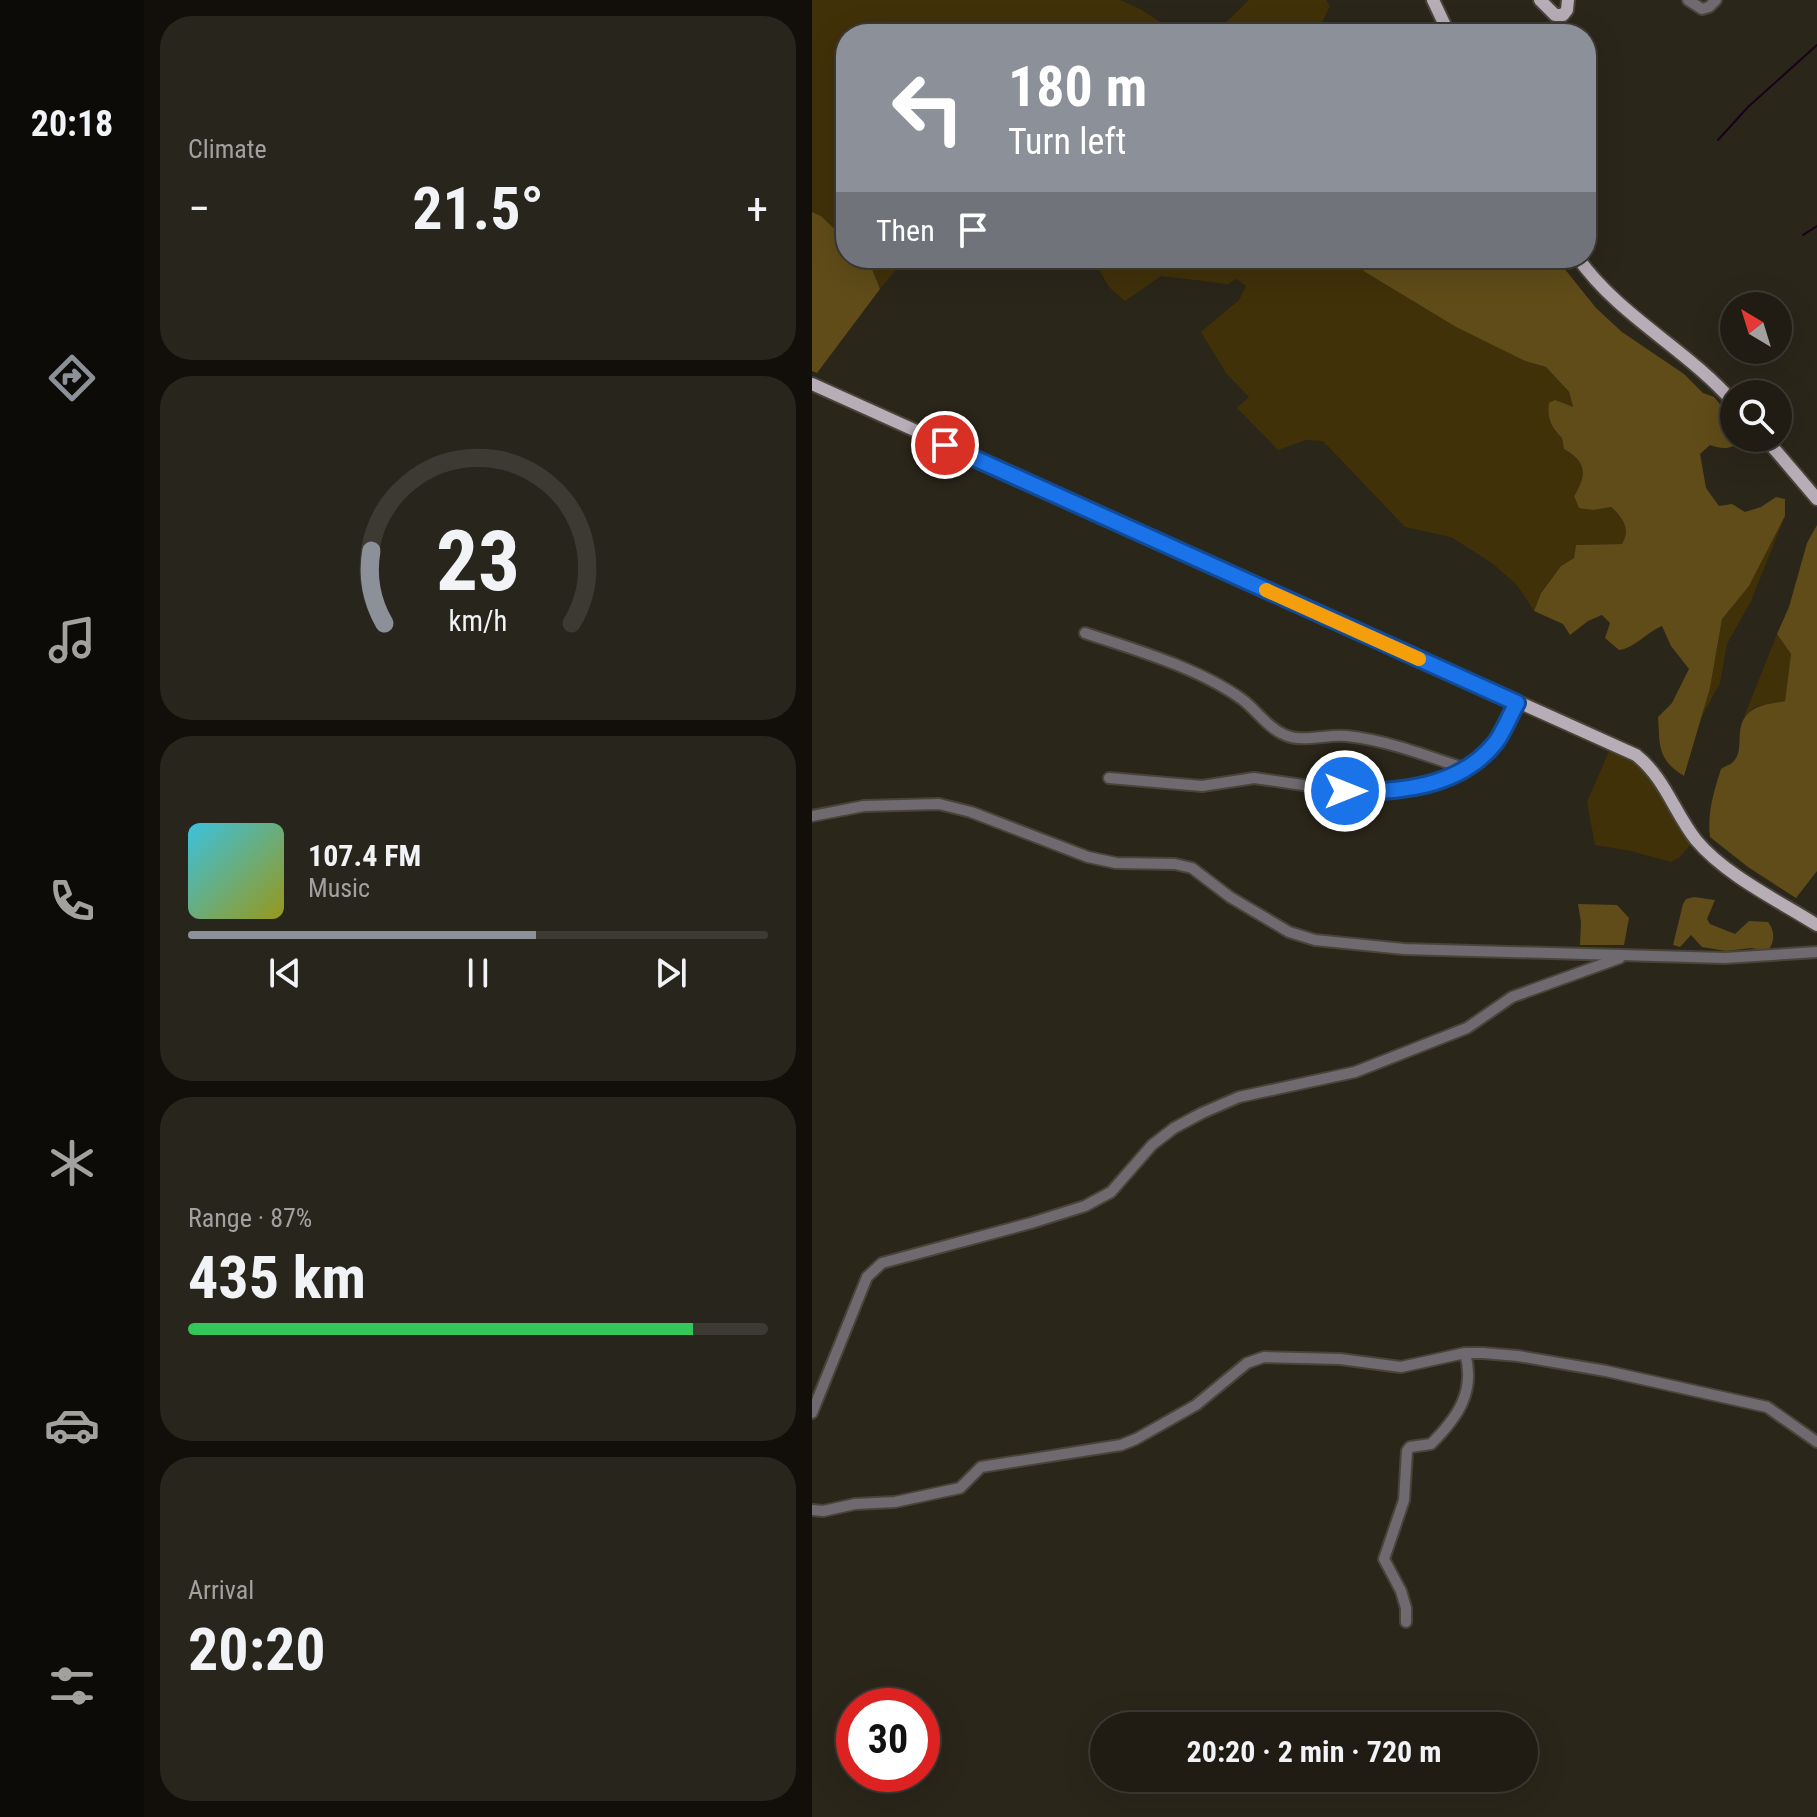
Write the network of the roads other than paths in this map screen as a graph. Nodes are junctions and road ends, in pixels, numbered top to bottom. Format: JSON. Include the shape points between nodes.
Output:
{"nodes":[{"id":1,"x":1433,"y":0,"type":"edge"},
{"id":2,"x":1540,"y":0,"type":"edge"},
{"id":3,"x":1568,"y":0,"type":"edge"},
{"id":4,"x":1688,"y":0,"type":"edge"},
{"id":5,"x":1716,"y":0,"type":"edge"},
{"id":6,"x":1444,"y":24,"type":"edge"},
{"id":7,"x":1587,"y":268,"type":"edge"},
{"id":8,"x":812,"y":384,"type":"edge"},
{"id":9,"x":1720,"y":389,"type":"edge"},
{"id":10,"x":1777,"y":452,"type":"edge"},
{"id":11,"x":1817,"y":499,"type":"edge"},
{"id":12,"x":1085,"y":633,"type":"dead end"},
{"id":13,"x":1517,"y":703,"type":"junction"},
{"id":14,"x":1463,"y":768,"type":"junction"},
{"id":15,"x":1109,"y":778,"type":"dead end"},
{"id":16,"x":812,"y":816,"type":"edge"},
{"id":17,"x":1817,"y":925,"type":"edge"},
{"id":18,"x":1817,"y":952,"type":"edge"},
{"id":19,"x":1626,"y":955,"type":"junction"},
{"id":20,"x":1465,"y":1353,"type":"junction"},
{"id":21,"x":812,"y":1413,"type":"edge"},
{"id":22,"x":1817,"y":1442,"type":"edge"},
{"id":23,"x":812,"y":1510,"type":"edge"},
{"id":24,"x":1406,"y":1622,"type":"dead end"}],
"edges":[{"from":1,"to":6,"type":"main road"},
{"from":2,"to":3,"type":"main road","via":[[1555,15],[1563,15]]},
{"from":4,"to":5,"type":"street","via":[[1702,9]]},
{"from":7,"to":9,"type":"main road"},
{"from":8,"to":13,"type":"main road"},
{"from":10,"to":11,"type":"main road"},
{"from":12,"to":14,"type":"street","via":[[1187,670],[1242,700],[1283,735],[1346,736]]},
{"from":13,"to":14,"type":"street","via":[[1496,741]]},
{"from":13,"to":17,"type":"main road","via":[[1636,755],[1657,775],[1708,851]]},
{"from":14,"to":15,"type":"street","via":[[1437,782],[1381,792],[1254,778],[1202,786]]},
{"from":16,"to":19,"type":"street","via":[[864,806],[924,804],[971,812],[1088,857],[1192,868],[1289,932],[1315,940],[1404,949]]},
{"from":18,"to":19,"type":"street","via":[[1726,958]]},
{"from":19,"to":21,"type":"street","via":[[1512,997],[1467,1028],[1355,1072],[1239,1097],[1202,1113],[1152,1145],[1111,1192],[1085,1206],[882,1263],[867,1277]]},
{"from":20,"to":22,"type":"street","via":[[1592,1368],[1752,1403],[1775,1411]]},
{"from":20,"to":23,"type":"street","via":[[1401,1367],[1264,1357],[1247,1363],[1196,1405],[1121,1445],[981,1467],[960,1488],[895,1502]]},
{"from":20,"to":24,"type":"street","via":[[1468,1386],[1457,1416],[1431,1444],[1407,1451],[1404,1500],[1384,1559],[1401,1591]]}]}
